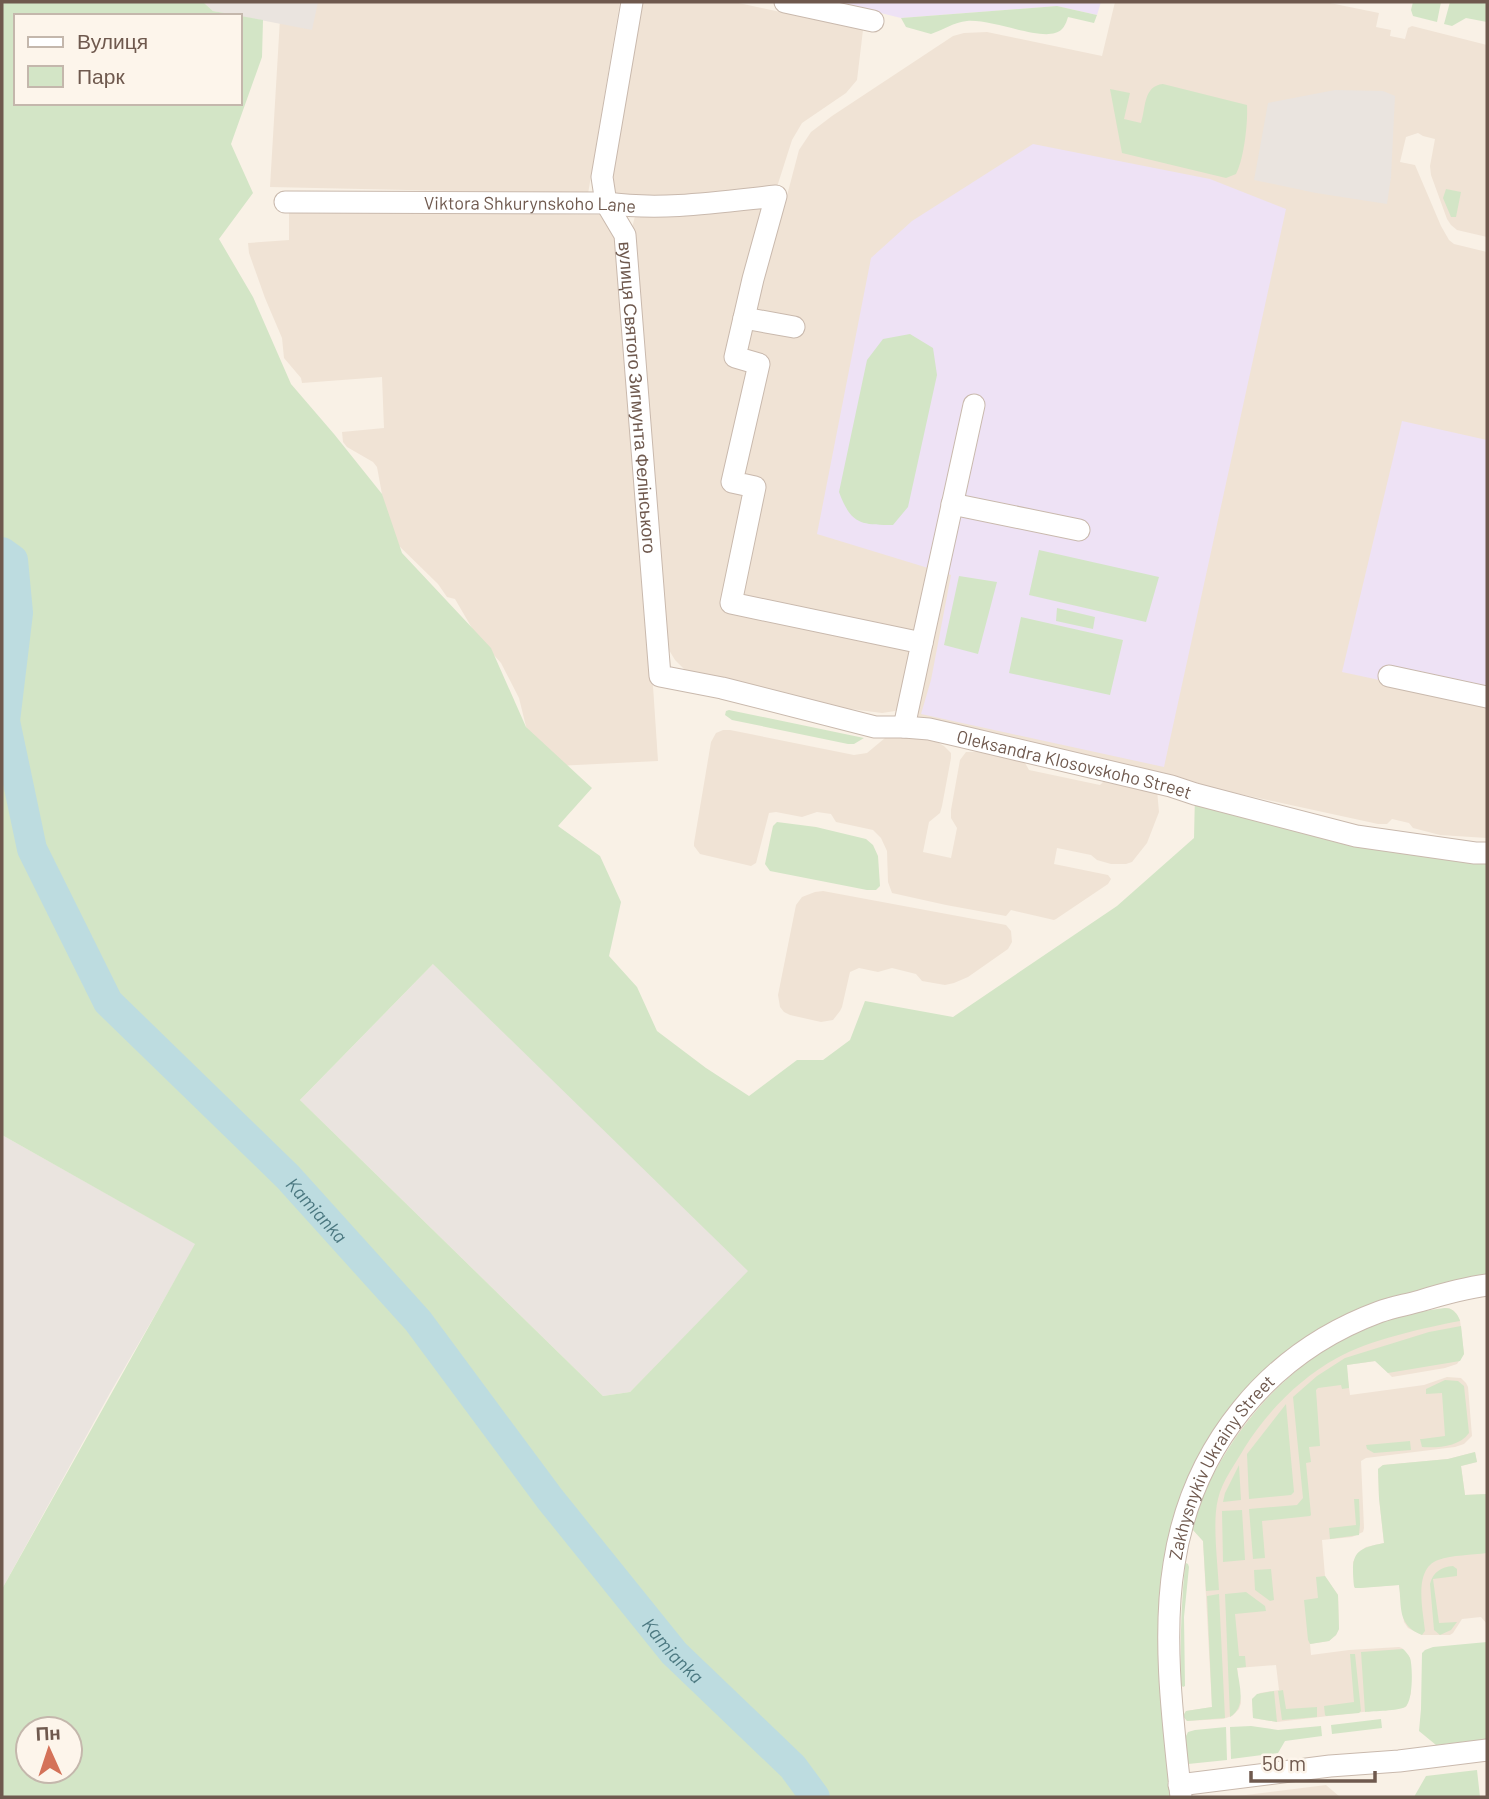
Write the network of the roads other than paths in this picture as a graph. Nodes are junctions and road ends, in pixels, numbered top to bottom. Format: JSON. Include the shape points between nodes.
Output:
{"nodes":[{"id":1,"x":632,"y":2,"type":"edge"},
{"id":2,"x":785,"y":2,"type":"edge"},
{"id":3,"x":873,"y":21,"type":"dead end"},
{"id":4,"x":285,"y":202,"type":"dead end"},
{"id":5,"x":606,"y":203,"type":"junction"},
{"id":6,"x":744,"y":318,"type":"junction"},
{"id":7,"x":794,"y":327,"type":"dead end"},
{"id":8,"x":974,"y":405,"type":"dead end"},
{"id":9,"x":953,"y":504,"type":"junction"},
{"id":10,"x":1079,"y":530,"type":"dead end"},
{"id":11,"x":922,"y":643,"type":"junction"},
{"id":12,"x":660,"y":676,"type":"joint"},
{"id":13,"x":1389,"y":676,"type":"dead end"},
{"id":14,"x":1487,"y":697,"type":"edge"},
{"id":15,"x":904,"y":727,"type":"junction"},
{"id":16,"x":1487,"y":853,"type":"edge"},
{"id":17,"x":1487,"y":1285,"type":"edge"},
{"id":18,"x":1487,"y":1750,"type":"edge"},
{"id":19,"x":1180,"y":1791,"type":"edge"}],
"edges":[{"from":1,"to":5,"type":"street","name":"вулиця Святого Зигмунта Фелінського","via":[[602,177]]},
{"from":2,"to":3,"type":"street"},
{"from":4,"to":5,"type":"street","name":"Viktora Shkurynskoho Lane"},
{"from":5,"to":6,"type":"street","name":"Viktora Shkurynskoho Lane","via":[[682,205],[776,196]]},
{"from":5,"to":12,"type":"street","name":"вулиця Святого Зигмунта Фелінського","via":[[625,235]]},
{"from":6,"to":7,"type":"street"},
{"from":6,"to":11,"type":"street","via":[[735,357],[759,364],[732,482],[755,487],[731,603]]},
{"from":8,"to":9,"type":"street"},
{"from":9,"to":10,"type":"street"},
{"from":9,"to":11,"type":"street"},
{"from":11,"to":15,"type":"street"},
{"from":12,"to":15,"type":"street","name":"Oleksandra Klosovskoho Street","via":[[875,727]]},
{"from":13,"to":14,"type":"street"},
{"from":15,"to":16,"type":"street","name":"Oleksandra Klosovskoho Street","via":[[955,734],[1171,786],[1356,836]]},
{"from":17,"to":19,"type":"street","name":"Zakhysnykiv Ukrainy Street","via":[[1380,1311],[1325,1337],[1268,1381],[1217,1442],[1186,1513],[1169,1603]]},
{"from":18,"to":19,"type":"street","via":[[1330,1766]]}]}
